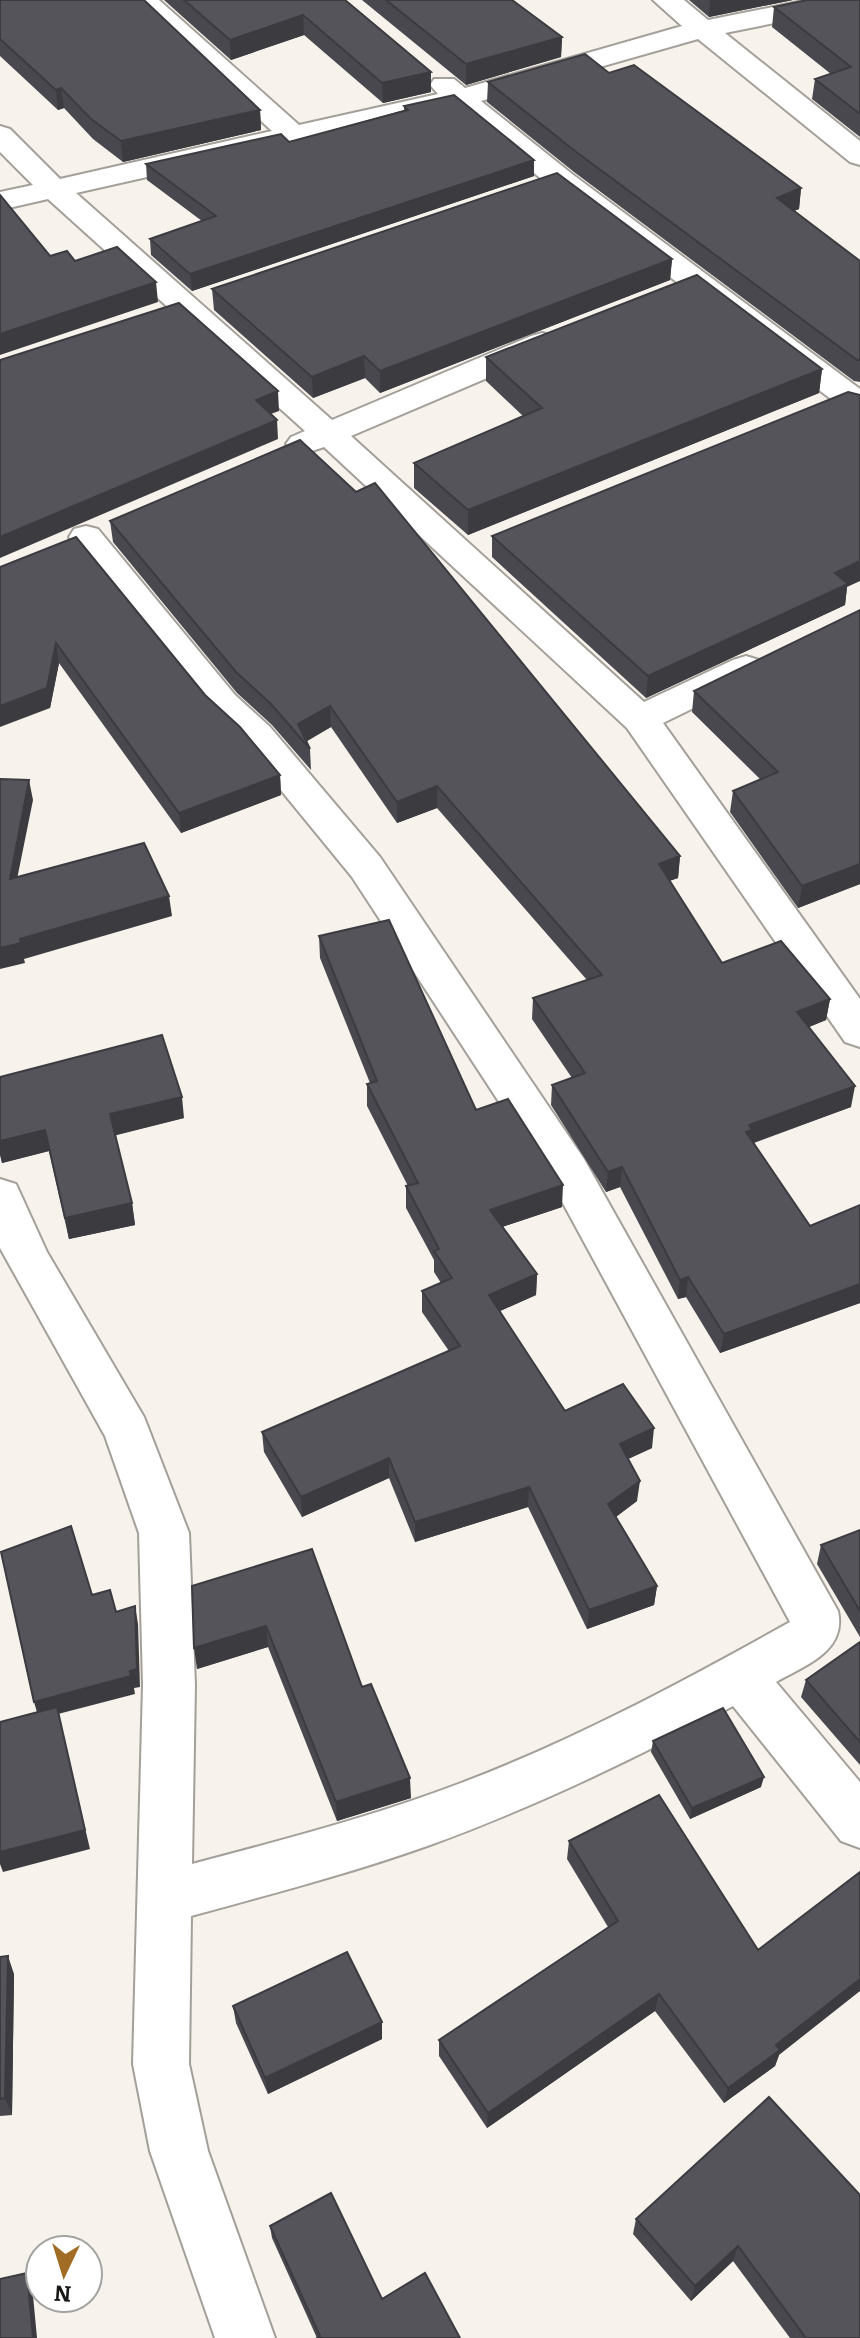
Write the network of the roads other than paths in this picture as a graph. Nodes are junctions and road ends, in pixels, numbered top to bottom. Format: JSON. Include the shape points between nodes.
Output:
{"nodes":[{"id":1,"x":143,"y":0,"type":"edge"},
{"id":2,"x":667,"y":0,"type":"edge"},
{"id":3,"x":849,"y":0,"type":"edge"},
{"id":4,"x":703,"y":29,"type":"junction"},
{"id":5,"x":424,"y":68,"type":"edge"},
{"id":6,"x":460,"y":98,"type":"junction"},
{"id":7,"x":0,"y":135,"type":"edge"},
{"id":8,"x":293,"y":135,"type":"junction"},
{"id":9,"x":860,"y":156,"type":"edge"},
{"id":10,"x":561,"y":180,"type":"junction"},
{"id":11,"x":53,"y":188,"type":"junction"},
{"id":12,"x":531,"y":190,"type":"edge"},
{"id":13,"x":0,"y":201,"type":"edge"},
{"id":14,"x":567,"y":334,"type":"edge"},
{"id":15,"x":847,"y":400,"type":"edge"},
{"id":16,"x":328,"y":433,"type":"junction"},
{"id":17,"x":271,"y":458,"type":"edge"},
{"id":18,"x":86,"y":537,"type":"dead end"},
{"id":19,"x":778,"y":652,"type":"edge"},
{"id":20,"x":640,"y":719,"type":"junction"},
{"id":21,"x":860,"y":1031,"type":"edge"},
{"id":22,"x":0,"y":1196,"type":"edge"},
{"id":23,"x":740,"y":1676,"type":"junction"},
{"id":24,"x":860,"y":1823,"type":"edge"},
{"id":25,"x":162,"y":1898,"type":"junction"},
{"id":26,"x":245,"y":2338,"type":"edge"}],
"edges":[{"from":1,"to":8,"type":"street"},
{"from":2,"to":4,"type":"street"},
{"from":3,"to":4,"type":"street"},
{"from":4,"to":6,"type":"street"},
{"from":4,"to":9,"type":"street"},
{"from":5,"to":6,"type":"street"},
{"from":6,"to":8,"type":"street"},
{"from":6,"to":10,"type":"street"},
{"from":7,"to":11,"type":"street"},
{"from":8,"to":11,"type":"street"},
{"from":10,"to":12,"type":"street"},
{"from":10,"to":15,"type":"street","via":[[683,289]]},
{"from":11,"to":13,"type":"street"},
{"from":11,"to":16,"type":"street"},
{"from":14,"to":16,"type":"street"},
{"from":16,"to":17,"type":"street"},
{"from":16,"to":20,"type":"street","via":[[476,547]]},
{"from":18,"to":23,"type":"street","via":[[222,704],[257,736],[366,867],[568,1171],[813,1611],[816,1625],[811,1636]]},
{"from":19,"to":20,"type":"street"},
{"from":20,"to":21,"type":"street"},
{"from":22,"to":25,"type":"street","via":[[27,1258],[127,1431],[164,1533],[169,1685]]},
{"from":23,"to":24,"type":"street"},
{"from":23,"to":25,"type":"street","via":[[512,1787],[329,1854]]},
{"from":25,"to":26,"type":"street","via":[[161,2064],[179,2151]]}]}
